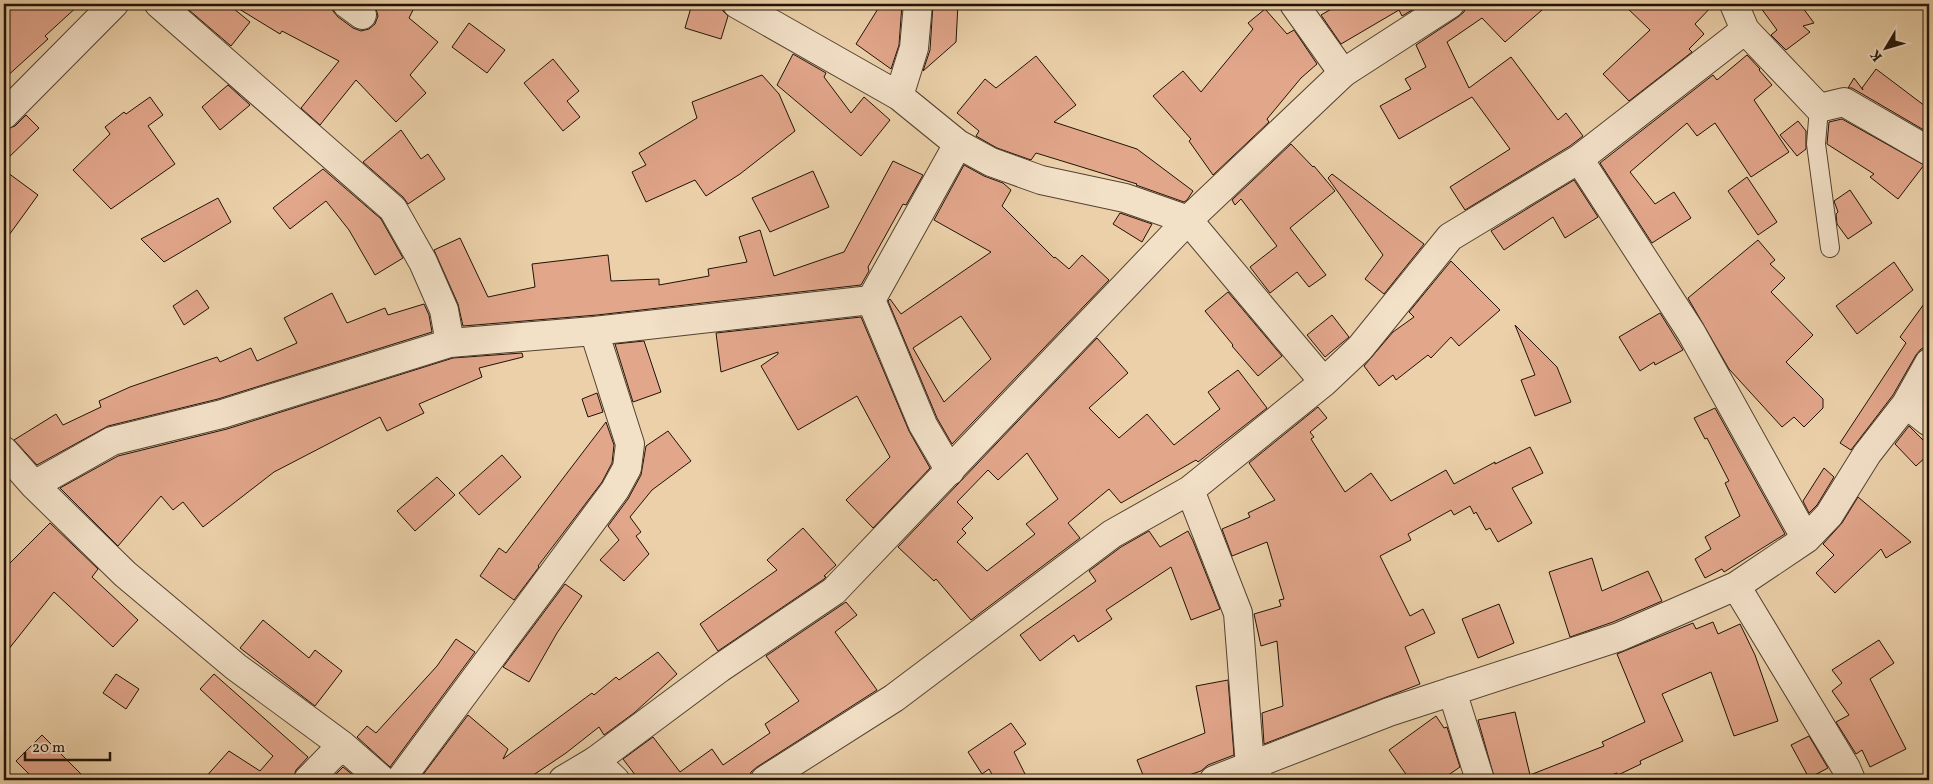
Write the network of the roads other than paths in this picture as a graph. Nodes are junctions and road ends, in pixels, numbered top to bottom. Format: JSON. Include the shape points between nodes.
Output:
{"nodes":[{"id":1,"x":114,"y":4,"type":"edge"},
{"id":2,"x":160,"y":4,"type":"edge"},
{"id":3,"x":738,"y":4,"type":"edge"},
{"id":4,"x":918,"y":4,"type":"edge"},
{"id":5,"x":1294,"y":4,"type":"edge"},
{"id":6,"x":1450,"y":4,"type":"edge"},
{"id":7,"x":1734,"y":4,"type":"edge"},
{"id":8,"x":1746,"y":30,"type":"junction"},
{"id":9,"x":1343,"y":73,"type":"junction"},
{"id":10,"x":898,"y":96,"type":"junction"},
{"id":11,"x":1819,"y":108,"type":"junction"},
{"id":12,"x":4,"y":115,"type":"edge"},
{"id":13,"x":958,"y":144,"type":"junction"},
{"id":14,"x":1929,"y":151,"type":"edge"},
{"id":15,"x":1579,"y":159,"type":"junction"},
{"id":16,"x":1188,"y":220,"type":"junction"},
{"id":17,"x":1830,"y":248,"type":"dead end"},
{"id":18,"x":871,"y":300,"type":"junction"},
{"id":19,"x":594,"y":332,"type":"junction"},
{"id":20,"x":450,"y":343,"type":"junction"},
{"id":21,"x":1929,"y":364,"type":"edge"},
{"id":22,"x":1324,"y":382,"type":"junction"},
{"id":23,"x":1906,"y":404,"type":"junction"},
{"id":24,"x":1929,"y":422,"type":"edge"},
{"id":25,"x":4,"y":451,"type":"edge"},
{"id":26,"x":950,"y":471,"type":"junction"},
{"id":27,"x":34,"y":485,"type":"junction"},
{"id":28,"x":1190,"y":490,"type":"junction"},
{"id":29,"x":1806,"y":539,"type":"junction"},
{"id":30,"x":1736,"y":586,"type":"junction"},
{"id":31,"x":1452,"y":691,"type":"junction"},
{"id":32,"x":342,"y":744,"type":"junction"},
{"id":33,"x":595,"y":761,"type":"junction"},
{"id":34,"x":1255,"y":773,"type":"edge"},
{"id":35,"x":308,"y":780,"type":"edge"},
{"id":36,"x":382,"y":780,"type":"edge"},
{"id":37,"x":400,"y":780,"type":"edge"},
{"id":38,"x":563,"y":780,"type":"edge"},
{"id":39,"x":615,"y":780,"type":"edge"},
{"id":40,"x":764,"y":780,"type":"edge"},
{"id":41,"x":1214,"y":780,"type":"edge"},
{"id":42,"x":1480,"y":780,"type":"edge"},
{"id":43,"x":1851,"y":780,"type":"edge"}],
"edges":[{"from":1,"to":12,"type":"street"},
{"from":2,"to":20,"type":"street","via":[[393,208],[423,262],[444,310]]},
{"from":3,"to":10,"type":"street"},
{"from":4,"to":10,"type":"street","via":[[914,48]]},
{"from":5,"to":9,"type":"street"},
{"from":6,"to":9,"type":"street"},
{"from":7,"to":8,"type":"street"},
{"from":8,"to":11,"type":"street"},
{"from":8,"to":15,"type":"street"},
{"from":9,"to":16,"type":"street"},
{"from":10,"to":13,"type":"street"},
{"from":11,"to":14,"type":"street","via":[[1844,102]]},
{"from":11,"to":17,"type":"lane","via":[[1816,144]]},
{"from":13,"to":16,"type":"street","via":[[991,162],[1041,180],[1126,198]]},
{"from":13,"to":18,"type":"street"},
{"from":15,"to":22,"type":"street","via":[[1450,237],[1360,348]]},
{"from":15,"to":29,"type":"street","via":[[1691,332]]},
{"from":16,"to":22,"type":"street"},
{"from":16,"to":26,"type":"street"},
{"from":18,"to":19,"type":"street"},
{"from":18,"to":26,"type":"street","via":[[923,425]]},
{"from":19,"to":20,"type":"street"},
{"from":19,"to":37,"type":"street","via":[[630,444],[626,468],[615,490]]},
{"from":20,"to":27,"type":"street","via":[[222,414],[112,441]]},
{"from":21,"to":23,"type":"street"},
{"from":22,"to":28,"type":"street"},
{"from":23,"to":24,"type":"street"},
{"from":23,"to":29,"type":"street","via":[[1867,454],[1829,515]]},
{"from":25,"to":27,"type":"street"},
{"from":26,"to":33,"type":"street","via":[[834,591],[720,668]]},
{"from":27,"to":32,"type":"street","via":[[132,580],[236,667]]},
{"from":28,"to":34,"type":"street","via":[[1238,613]]},
{"from":28,"to":40,"type":"street","via":[[1112,534],[894,698]]},
{"from":29,"to":30,"type":"street"},
{"from":30,"to":31,"type":"street","via":[[1618,637]]},
{"from":30,"to":43,"type":"street"},
{"from":31,"to":34,"type":"street","via":[[1389,712]]},
{"from":31,"to":42,"type":"street"},
{"from":32,"to":35,"type":"street"},
{"from":32,"to":36,"type":"street"},
{"from":33,"to":38,"type":"street"},
{"from":33,"to":39,"type":"street"},
{"from":34,"to":41,"type":"street"}]}
